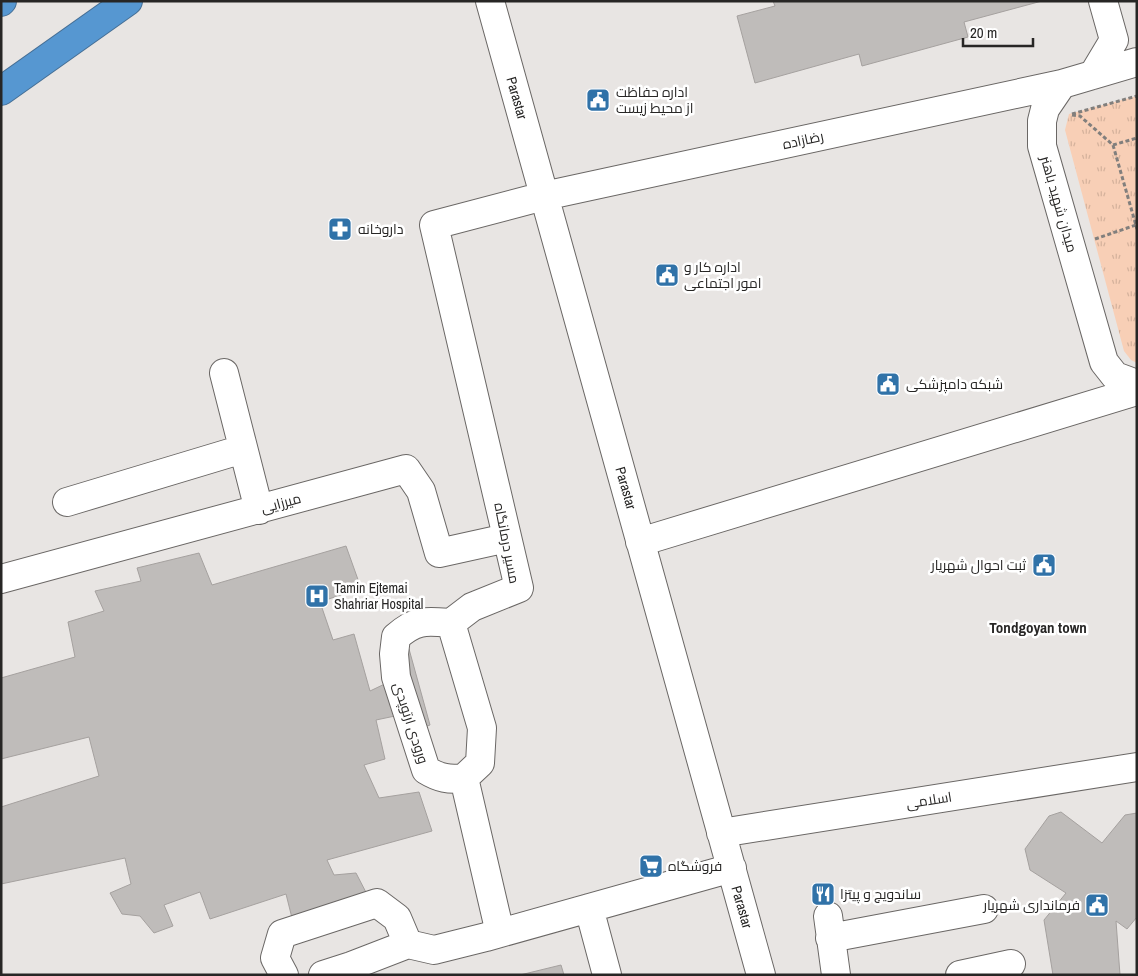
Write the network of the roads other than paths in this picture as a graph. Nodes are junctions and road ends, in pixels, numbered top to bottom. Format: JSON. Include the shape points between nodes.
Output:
{"nodes":[{"id":1,"x":128,"y":1,"type":"edge"},
{"id":2,"x":490,"y":1,"type":"edge"},
{"id":3,"x":1103,"y":1,"type":"edge"},
{"id":4,"x":1137,"y":62,"type":"edge"},
{"id":5,"x":1093,"y":75,"type":"junction"},
{"id":6,"x":1062,"y":84,"type":"junction"},
{"id":7,"x":1,"y":91,"type":"edge"},
{"id":8,"x":544,"y":196,"type":"junction"},
{"id":9,"x":434,"y":225,"type":"joint"},
{"id":10,"x":224,"y":373,"type":"dead end"},
{"id":11,"x":1137,"y":384,"type":"edge"},
{"id":12,"x":1137,"y":391,"type":"edge"},
{"id":13,"x":243,"y":449,"type":"junction"},
{"id":14,"x":67,"y":502,"type":"dead end"},
{"id":15,"x":259,"y":510,"type":"junction"},
{"id":16,"x":507,"y":538,"type":"junction"},
{"id":17,"x":640,"y":542,"type":"junction"},
{"id":18,"x":1,"y":579,"type":"edge"},
{"id":19,"x":451,"y":623,"type":"junction"},
{"id":20,"x":1137,"y":767,"type":"edge"},
{"id":21,"x":464,"y":778,"type":"junction"},
{"id":22,"x":722,"y":832,"type":"junction"},
{"id":23,"x":732,"y":868,"type":"junction"},
{"id":24,"x":589,"y":908,"type":"junction"},
{"id":25,"x":984,"y":909,"type":"dead end"},
{"id":26,"x":500,"y":933,"type":"junction"},
{"id":27,"x":408,"y":944,"type":"junction"},
{"id":28,"x":1011,"y":964,"type":"dead end"},
{"id":29,"x":284,"y":975,"type":"edge"},
{"id":30,"x":323,"y":975,"type":"edge"},
{"id":31,"x":608,"y":975,"type":"edge"},
{"id":32,"x":761,"y":975,"type":"edge"},
{"id":33,"x":836,"y":975,"type":"edge"},
{"id":34,"x":960,"y":975,"type":"edge"}],
"edges":[{"from":1,"to":7,"type":"highway"},
{"from":2,"to":8,"type":"street","name":"Parastar"},
{"from":3,"to":5,"type":"street","via":[[1114,40]]},
{"from":4,"to":5,"type":"street"},
{"from":5,"to":6,"type":"street"},
{"from":6,"to":8,"type":"street","name":"رضازاده"},
{"from":6,"to":11,"type":"street","name":"میدان شهید باهنر","via":[[1045,109],[1042,146],[1104,362],[1115,376]]},
{"from":8,"to":9,"type":"street","name":"رضازاده"},
{"from":8,"to":17,"type":"street","name":"Parastar"},
{"from":9,"to":16,"type":"street","name":"مسیر درمانگاه"},
{"from":10,"to":13,"type":"street"},
{"from":12,"to":17,"type":"street"},
{"from":13,"to":14,"type":"street"},
{"from":13,"to":15,"type":"street"},
{"from":15,"to":16,"type":"street","name":"میرزایی","via":[[406,470],[421,491],[439,553]]},
{"from":15,"to":18,"type":"street","name":"میرزایی"},
{"from":16,"to":19,"type":"street","name":"مسیر درمانگاه","via":[[519,588],[472,607]]},
{"from":17,"to":22,"type":"street","name":"Parastar"},
{"from":19,"to":21,"type":"street","via":[[482,728],[480,763]]},
{"from":19,"to":21,"type":"street","name":"ورودی ارتوپدی","via":[[420,621],[405,628],[396,637],[396,678],[426,770],[452,780]]},
{"from":20,"to":22,"type":"street","name":"اسلامی"},
{"from":21,"to":26,"type":"street"},
{"from":22,"to":23,"type":"street","name":"Parastar"},
{"from":23,"to":24,"type":"street"},
{"from":23,"to":32,"type":"street","name":"Parastar"},
{"from":24,"to":26,"type":"street"},
{"from":24,"to":31,"type":"street"},
{"from":25,"to":33,"type":"street","via":[[829,927]]},
{"from":26,"to":27,"type":"street","via":[[434,950]]},
{"from":27,"to":29,"type":"street","via":[[397,918],[377,903],[282,934],[275,958]]},
{"from":27,"to":30,"type":"street"},
{"from":28,"to":34,"type":"street"}]}
